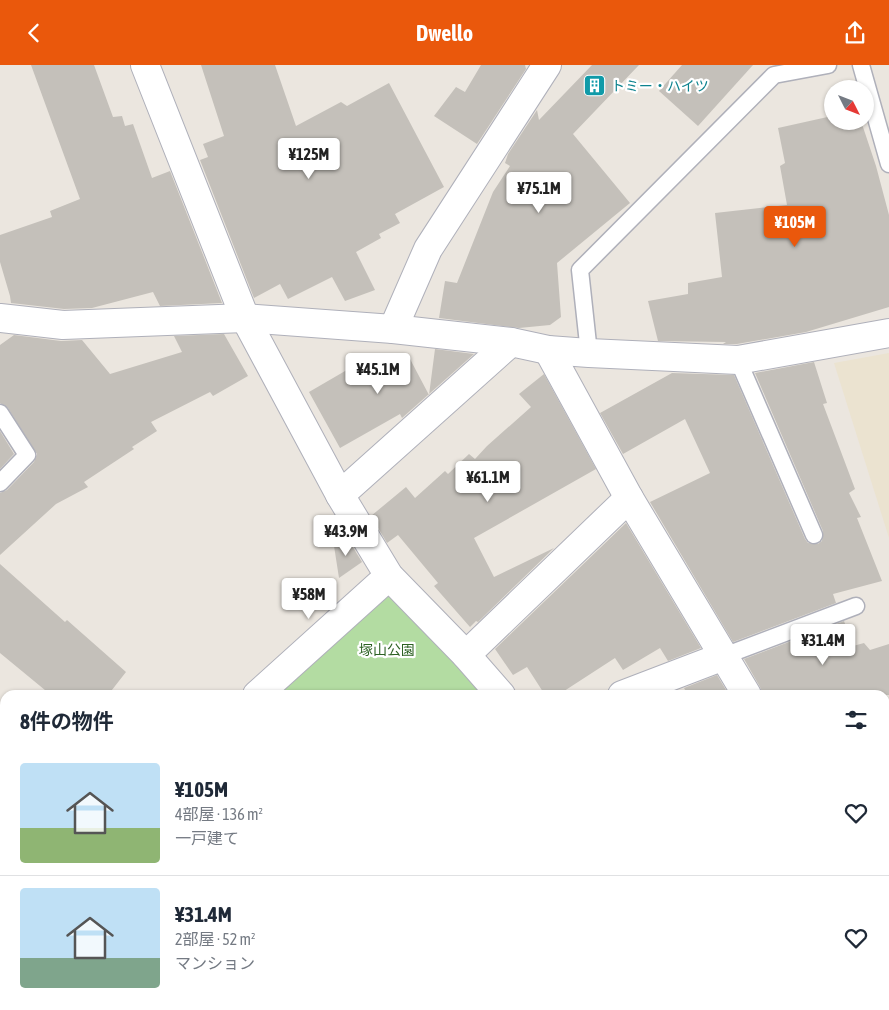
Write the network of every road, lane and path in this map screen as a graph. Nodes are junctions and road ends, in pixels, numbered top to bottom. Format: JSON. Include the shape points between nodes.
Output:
{"nodes":[{"id":1,"x":145,"y":65,"type":"edge"},
{"id":2,"x":547,"y":65,"type":"edge"},
{"id":3,"x":828,"y":65,"type":"edge"},
{"id":4,"x":861,"y":65,"type":"edge"},
{"id":5,"x":889,"y":164,"type":"edge"},
{"id":6,"x":0,"y":318,"type":"edge"},
{"id":7,"x":245,"y":318,"type":"junction"},
{"id":8,"x":394,"y":329,"type":"junction"},
{"id":9,"x":889,"y":333,"type":"edge"},
{"id":10,"x":511,"y":343,"type":"junction"},
{"id":11,"x":548,"y":350,"type":"junction"},
{"id":12,"x":589,"y":353,"type":"junction"},
{"id":13,"x":738,"y":360,"type":"junction"},
{"id":14,"x":0,"y":413,"type":"edge"},
{"id":15,"x":0,"y":483,"type":"edge"},
{"id":16,"x":340,"y":495,"type":"junction"},
{"id":17,"x":629,"y":498,"type":"junction"},
{"id":18,"x":814,"y":535,"type":"dead end"},
{"id":19,"x":389,"y":576,"type":"junction"},
{"id":20,"x":856,"y":606,"type":"dead end"},
{"id":21,"x":466,"y":655,"type":"junction"},
{"id":22,"x":724,"y":656,"type":"junction"},
{"id":23,"x":262,"y":690,"type":"edge"},
{"id":24,"x":497,"y":690,"type":"edge"},
{"id":25,"x":635,"y":690,"type":"edge"},
{"id":26,"x":744,"y":690,"type":"edge"}],
"edges":[{"from":1,"to":7,"type":"street"},
{"from":2,"to":8,"type":"street","via":[[428,249]]},
{"from":3,"to":12,"type":"lane","via":[[774,75],[580,270]]},
{"from":4,"to":5,"type":"lane"},
{"from":6,"to":7,"type":"street","via":[[63,325]]},
{"from":7,"to":8,"type":"street"},
{"from":7,"to":16,"type":"street"},
{"from":8,"to":10,"type":"street"},
{"from":9,"to":13,"type":"street"},
{"from":10,"to":11,"type":"street"},
{"from":10,"to":16,"type":"street"},
{"from":11,"to":12,"type":"street"},
{"from":11,"to":17,"type":"street"},
{"from":12,"to":13,"type":"street"},
{"from":13,"to":18,"type":"lane"},
{"from":14,"to":15,"type":"lane","via":[[28,455]]},
{"from":16,"to":19,"type":"street"},
{"from":17,"to":21,"type":"street"},
{"from":17,"to":22,"type":"street"},
{"from":19,"to":21,"type":"street"},
{"from":19,"to":23,"type":"street"},
{"from":20,"to":22,"type":"lane"},
{"from":21,"to":24,"type":"street"},
{"from":22,"to":25,"type":"street"},
{"from":22,"to":26,"type":"street"}]}
